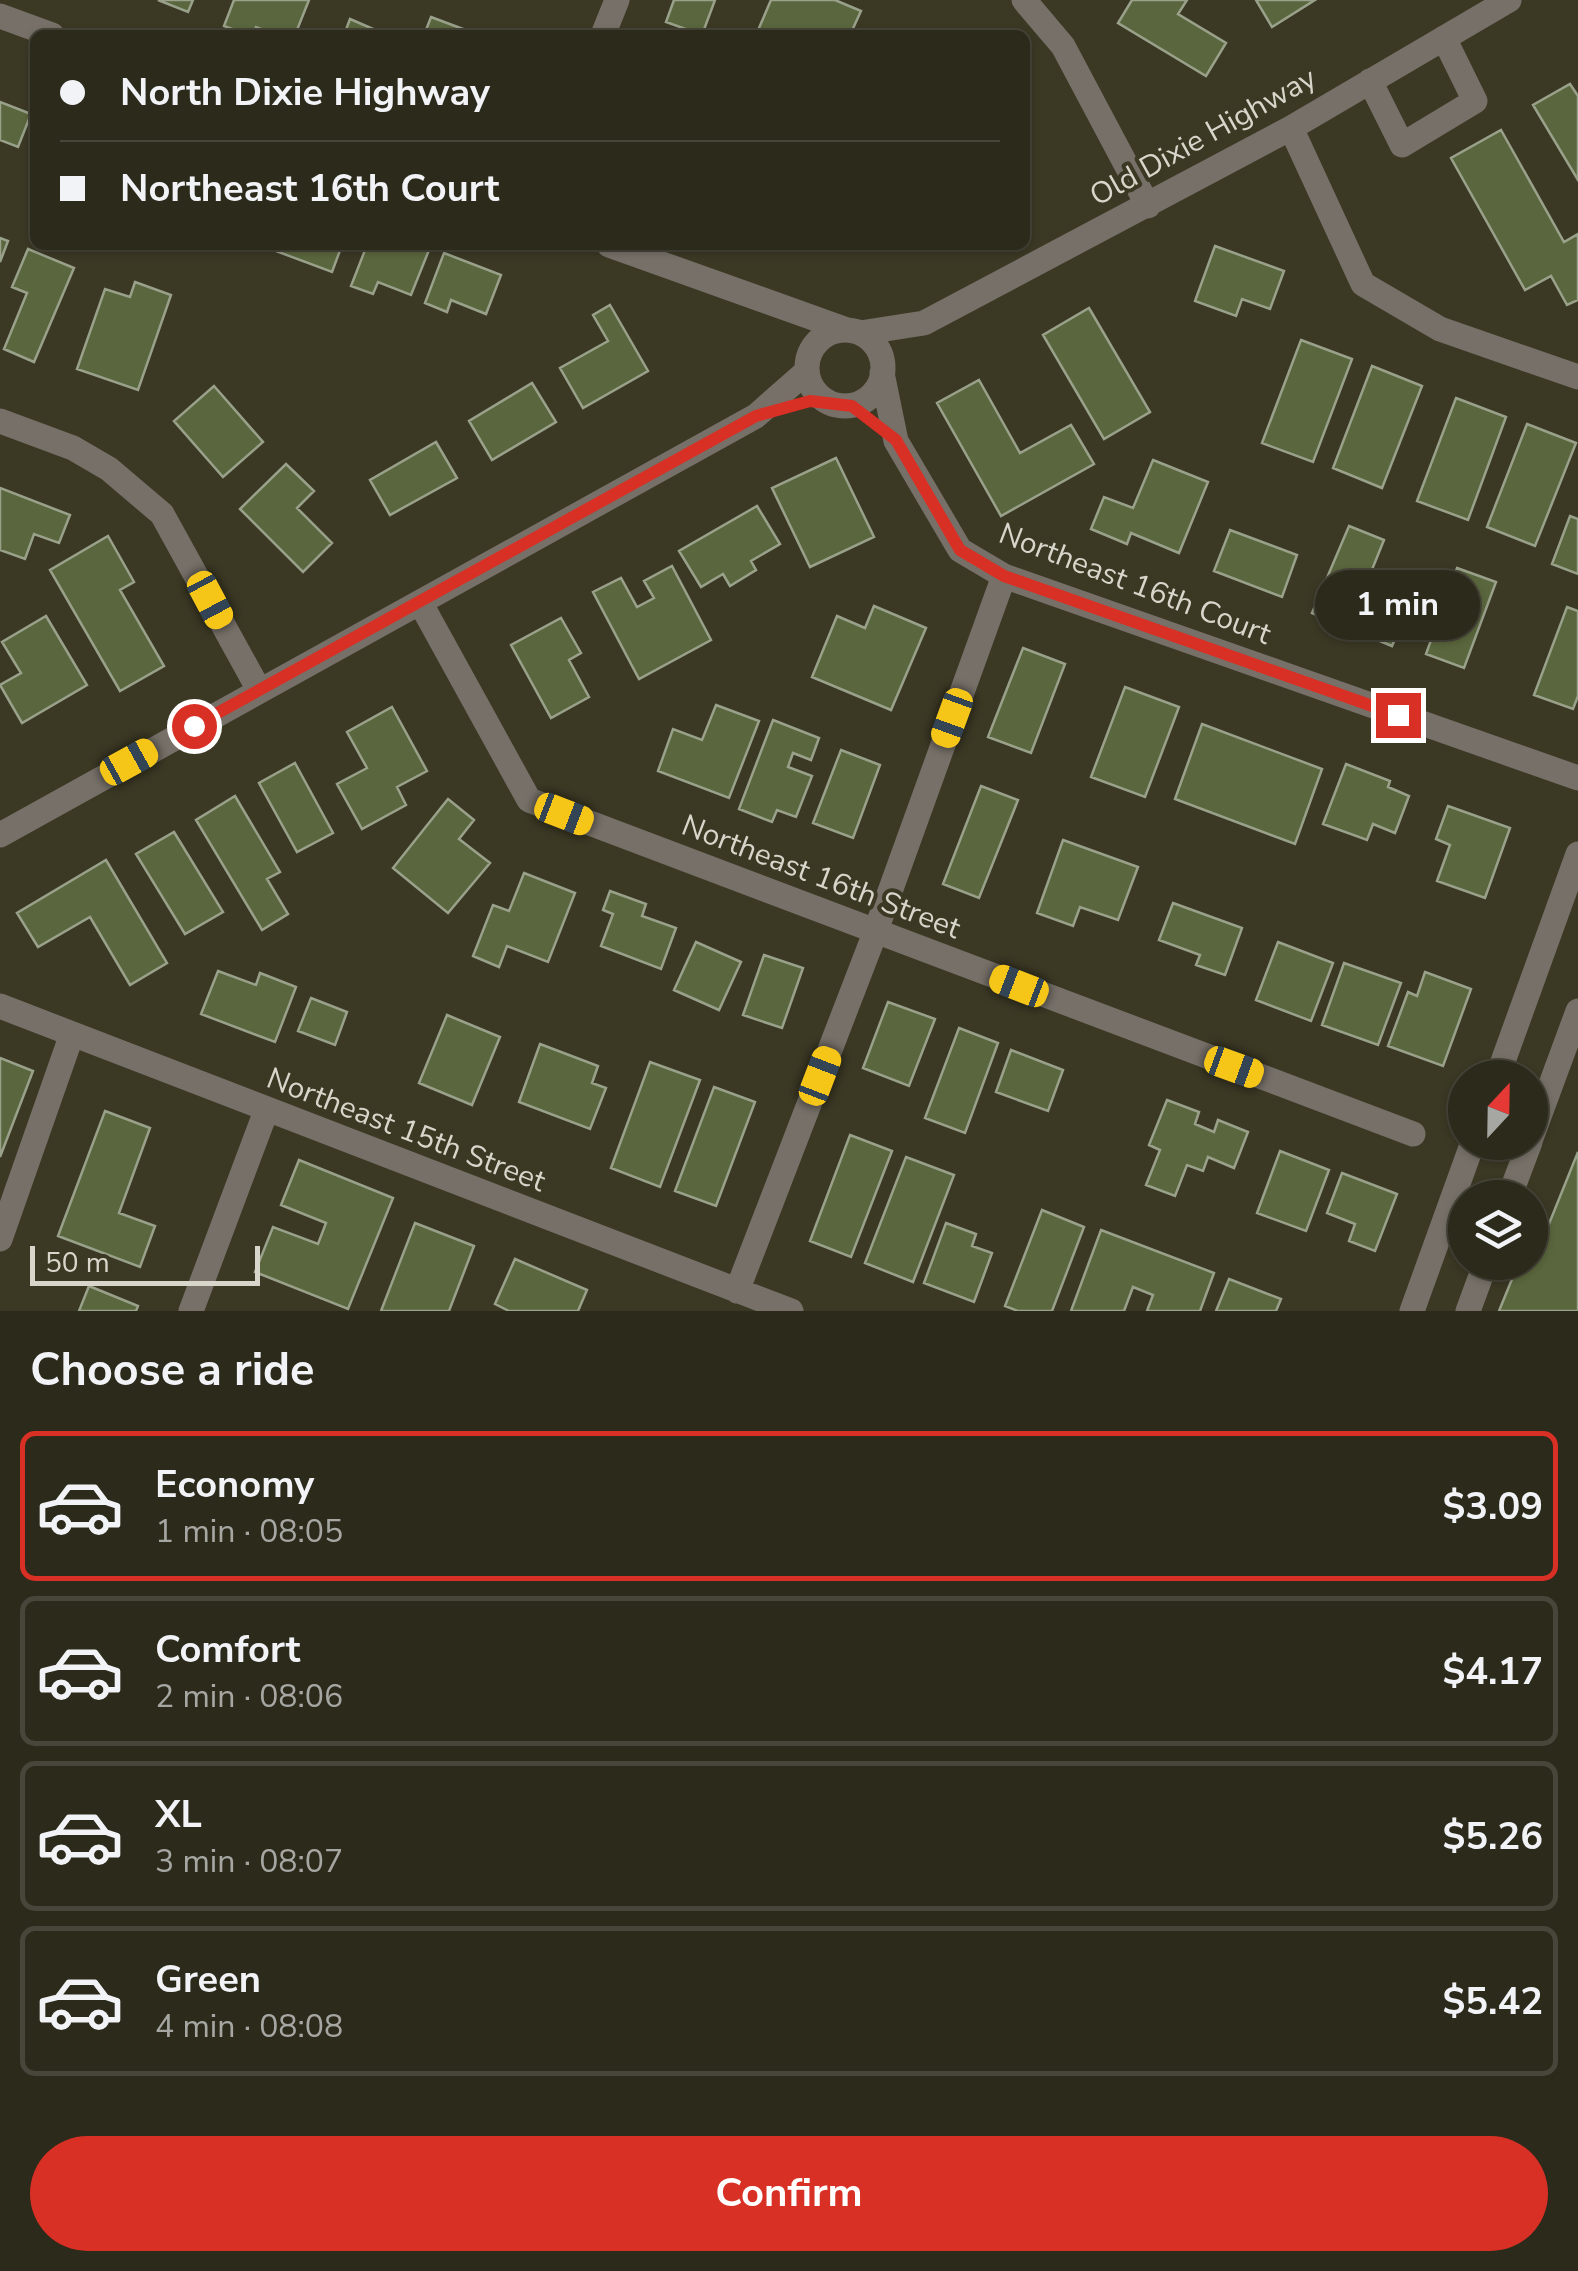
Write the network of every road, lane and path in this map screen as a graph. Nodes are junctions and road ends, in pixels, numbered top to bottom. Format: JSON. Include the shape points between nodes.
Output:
{"nodes":[{"id":1,"x":617,"y":0,"type":"edge"},
{"id":2,"x":1024,"y":0,"type":"edge"},
{"id":3,"x":1509,"y":0,"type":"edge"},
{"id":4,"x":0,"y":16,"type":"edge"},
{"id":5,"x":38,"y":30,"type":"edge"},
{"id":6,"x":606,"y":30,"type":"edge"},
{"id":7,"x":1444,"y":38,"type":"junction"},
{"id":8,"x":1370,"y":82,"type":"junction"},
{"id":9,"x":1291,"y":128,"type":"junction"},
{"id":10,"x":1148,"y":206,"type":"junction"},
{"id":11,"x":622,"y":250,"type":"edge"},
{"id":12,"x":770,"y":305,"type":"junction"},
{"id":13,"x":924,"y":323,"type":"junction"},
{"id":14,"x":853,"y":331,"type":"junction"},
{"id":15,"x":808,"y":362,"type":"junction"},
{"id":16,"x":882,"y":369,"type":"junction"},
{"id":17,"x":1578,"y":377,"type":"edge"},
{"id":18,"x":840,"y":404,"type":"junction"},
{"id":19,"x":756,"y":416,"type":"junction"},
{"id":20,"x":0,"y":422,"type":"edge"},
{"id":21,"x":896,"y":440,"type":"junction"},
{"id":22,"x":1004,"y":576,"type":"junction"},
{"id":23,"x":422,"y":604,"type":"junction"},
{"id":24,"x":259,"y":690,"type":"junction"},
{"id":25,"x":1578,"y":778,"type":"edge"},
{"id":26,"x":0,"y":834,"type":"edge"},
{"id":27,"x":1578,"y":854,"type":"edge"},
{"id":28,"x":876,"y":933,"type":"junction"},
{"id":29,"x":0,"y":1006,"type":"edge"},
{"id":30,"x":1578,"y":1010,"type":"edge"},
{"id":31,"x":72,"y":1034,"type":"junction"},
{"id":32,"x":1504,"y":1060,"type":"edge"},
{"id":33,"x":1548,"y":1092,"type":"edge"},
{"id":34,"x":266,"y":1111,"type":"junction"},
{"id":35,"x":1412,"y":1134,"type":"dead end"},
{"id":36,"x":1467,"y":1160,"type":"edge"},
{"id":37,"x":0,"y":1239,"type":"edge"},
{"id":38,"x":1479,"y":1280,"type":"edge"},
{"id":39,"x":736,"y":1292,"type":"junction"},
{"id":40,"x":191,"y":1311,"type":"edge"},
{"id":41,"x":791,"y":1311,"type":"edge"},
{"id":42,"x":1412,"y":1311,"type":"edge"},
{"id":43,"x":1468,"y":1311,"type":"edge"}],
"edges":[{"from":1,"to":6,"type":"street"},
{"from":2,"to":10,"type":"street","via":[[1063,46]]},
{"from":3,"to":7,"type":"street","name":"Old Dixie Highway"},
{"from":4,"to":5,"type":"street"},
{"from":7,"to":8,"type":"street","name":"Old Dixie Highway"},
{"from":7,"to":8,"type":"street","via":[[1475,101],[1402,145]]},
{"from":8,"to":9,"type":"street","name":"Old Dixie Highway"},
{"from":9,"to":10,"type":"street","name":"Old Dixie Highway"},
{"from":9,"to":17,"type":"street","via":[[1364,284],[1440,329]]},
{"from":10,"to":13,"type":"street","name":"Old Dixie Highway"},
{"from":11,"to":12,"type":"street"},
{"from":12,"to":14,"type":"street"},
{"from":12,"to":15,"type":"street","via":[[792,322]]},
{"from":13,"to":14,"type":"street","name":"Old Dixie Highway"},
{"from":13,"to":16,"type":"street","name":"Old Dixie Highway"},
{"from":14,"to":15,"type":"street","via":[[825,335]]},
{"from":14,"to":16,"type":"street","via":[[876,346]]},
{"from":15,"to":18,"type":"street","via":[[818,395]]},
{"from":15,"to":19,"type":"street"},
{"from":16,"to":18,"type":"street","via":[[872,394]]},
{"from":16,"to":21,"type":"street","name":"Northeast 16th Court"},
{"from":18,"to":19,"type":"street","via":[[810,401]]},
{"from":18,"to":21,"type":"street","name":"Northeast 16th Court"},
{"from":19,"to":23,"type":"street"},
{"from":20,"to":24,"type":"street","via":[[73,448],[162,514]]},
{"from":21,"to":22,"type":"street","name":"Northeast 16th Court","via":[[960,550]]},
{"from":22,"to":25,"type":"street","name":"Northeast 16th Court"},
{"from":22,"to":28,"type":"street"},
{"from":23,"to":24,"type":"street"},
{"from":23,"to":28,"type":"street","name":"Northeast 16th Street","via":[[530,800]]},
{"from":24,"to":26,"type":"street"},
{"from":27,"to":32,"type":"street"},
{"from":28,"to":35,"type":"street","name":"Northeast 16th Street"},
{"from":28,"to":39,"type":"street"},
{"from":29,"to":31,"type":"street","name":"Northeast 15th Street"},
{"from":30,"to":33,"type":"street"},
{"from":31,"to":34,"type":"street","name":"Northeast 15th Street"},
{"from":31,"to":37,"type":"street"},
{"from":34,"to":39,"type":"street","name":"Northeast 15th Street"},
{"from":34,"to":40,"type":"street"},
{"from":36,"to":42,"type":"street"},
{"from":38,"to":43,"type":"street"},
{"from":39,"to":41,"type":"street","name":"Northeast 15th Street"}]}
